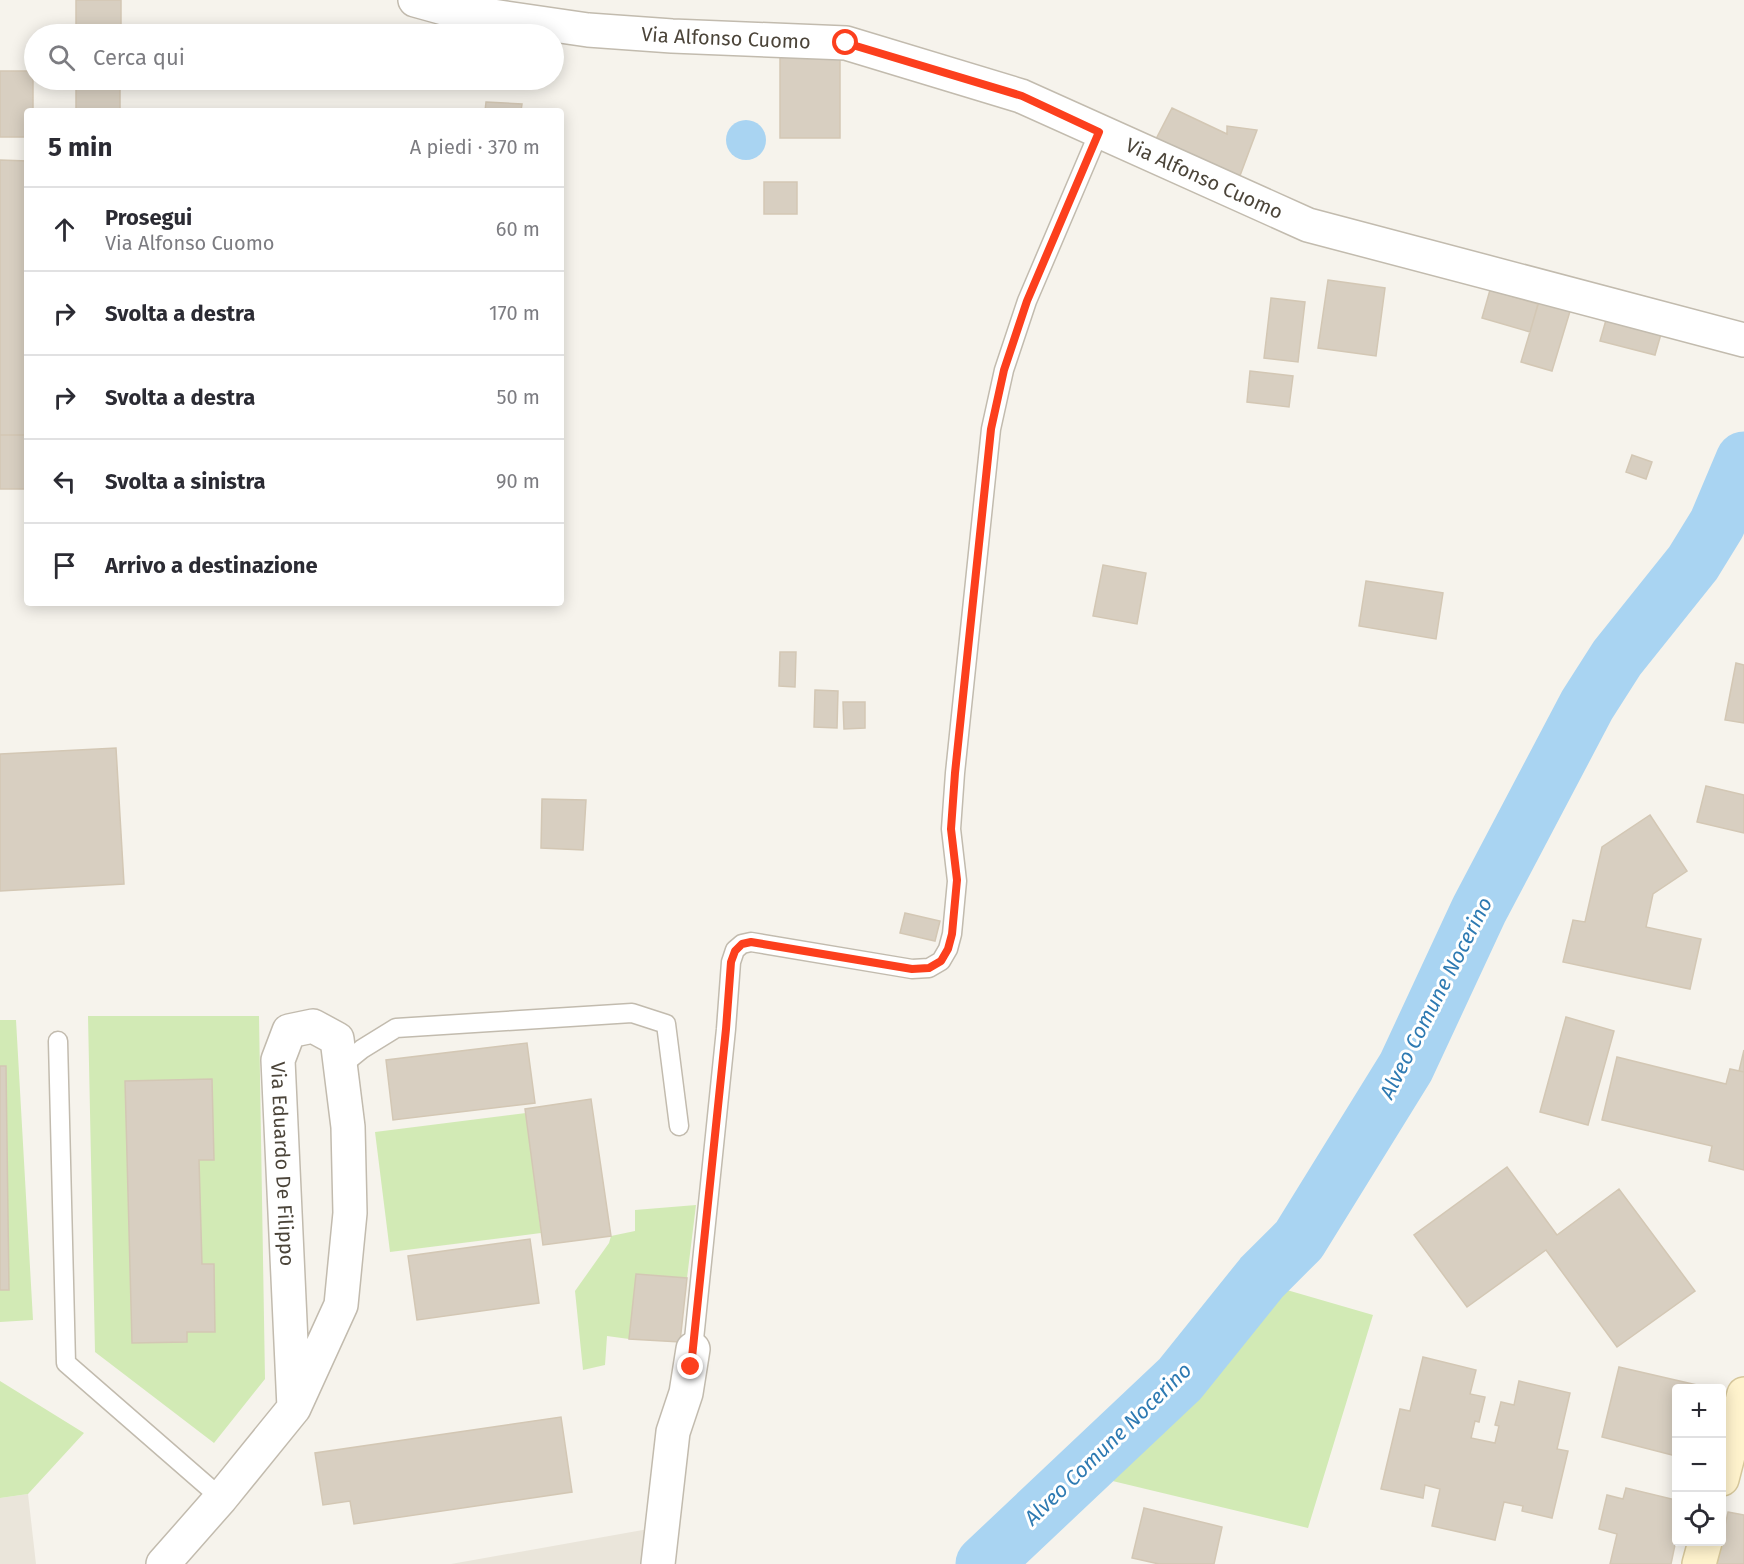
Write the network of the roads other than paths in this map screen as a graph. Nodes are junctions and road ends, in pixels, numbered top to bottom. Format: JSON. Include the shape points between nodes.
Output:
{"nodes":[{"id":1,"x":415,"y":0,"type":"edge"},
{"id":2,"x":547,"y":24,"type":"edge"},
{"id":3,"x":564,"y":26,"type":"edge"},
{"id":4,"x":1099,"y":132,"type":"junction"},
{"id":5,"x":1734,"y":337,"type":"edge"},
{"id":6,"x":58,"y":1041,"type":"dead end"},
{"id":7,"x":341,"y":1066,"type":"junction"},
{"id":8,"x":679,"y":1126,"type":"dead end"},
{"id":9,"x":693,"y":1349,"type":"joint"},
{"id":10,"x":1744,"y":1394,"type":"edge"},
{"id":11,"x":294,"y":1408,"type":"junction"},
{"id":12,"x":1726,"y":1464,"type":"edge"},
{"id":13,"x":221,"y":1498,"type":"junction"},
{"id":14,"x":1704,"y":1546,"type":"edge"},
{"id":15,"x":163,"y":1564,"type":"edge"},
{"id":16,"x":658,"y":1564,"type":"edge"},
{"id":17,"x":1699,"y":1564,"type":"edge"}],
"edges":[{"from":1,"to":2,"type":"street","name":"Via Alfonso Cuomo","via":[[452,10]]},
{"from":3,"to":4,"type":"street","name":"Via Alfonso Cuomo","via":[[672,36],[846,43],[1022,96]]},
{"from":4,"to":5,"type":"street","name":"Via Alfonso Cuomo","via":[[1308,225]]},
{"from":4,"to":9,"type":"lane","via":[[1027,301],[1004,370],[991,429],[955,773],[951,829],[957,880],[948,949],[941,961],[929,968],[912,969],[751,942],[735,951]]},
{"from":6,"to":13,"type":"lane","via":[[66,1363]]},
{"from":7,"to":8,"type":"lane","via":[[396,1028],[632,1014],[666,1024]]},
{"from":7,"to":11,"type":"street","name":"Via Eduardo De Filippo","via":[[348,1127],[350,1213],[341,1305]]},
{"from":7,"to":11,"type":"street","name":"Via Eduardo De Filippo","via":[[337,1039],[313,1026],[289,1031],[278,1060]]},
{"from":9,"to":16,"type":"street","via":[[686,1393],[673,1432]]},
{"from":10,"to":12,"type":"main road"},
{"from":11,"to":13,"type":"street","name":"Via Eduardo De Filippo"},
{"from":13,"to":15,"type":"street","name":"Via Eduardo De Filippo"},
{"from":14,"to":17,"type":"main road"}]}
